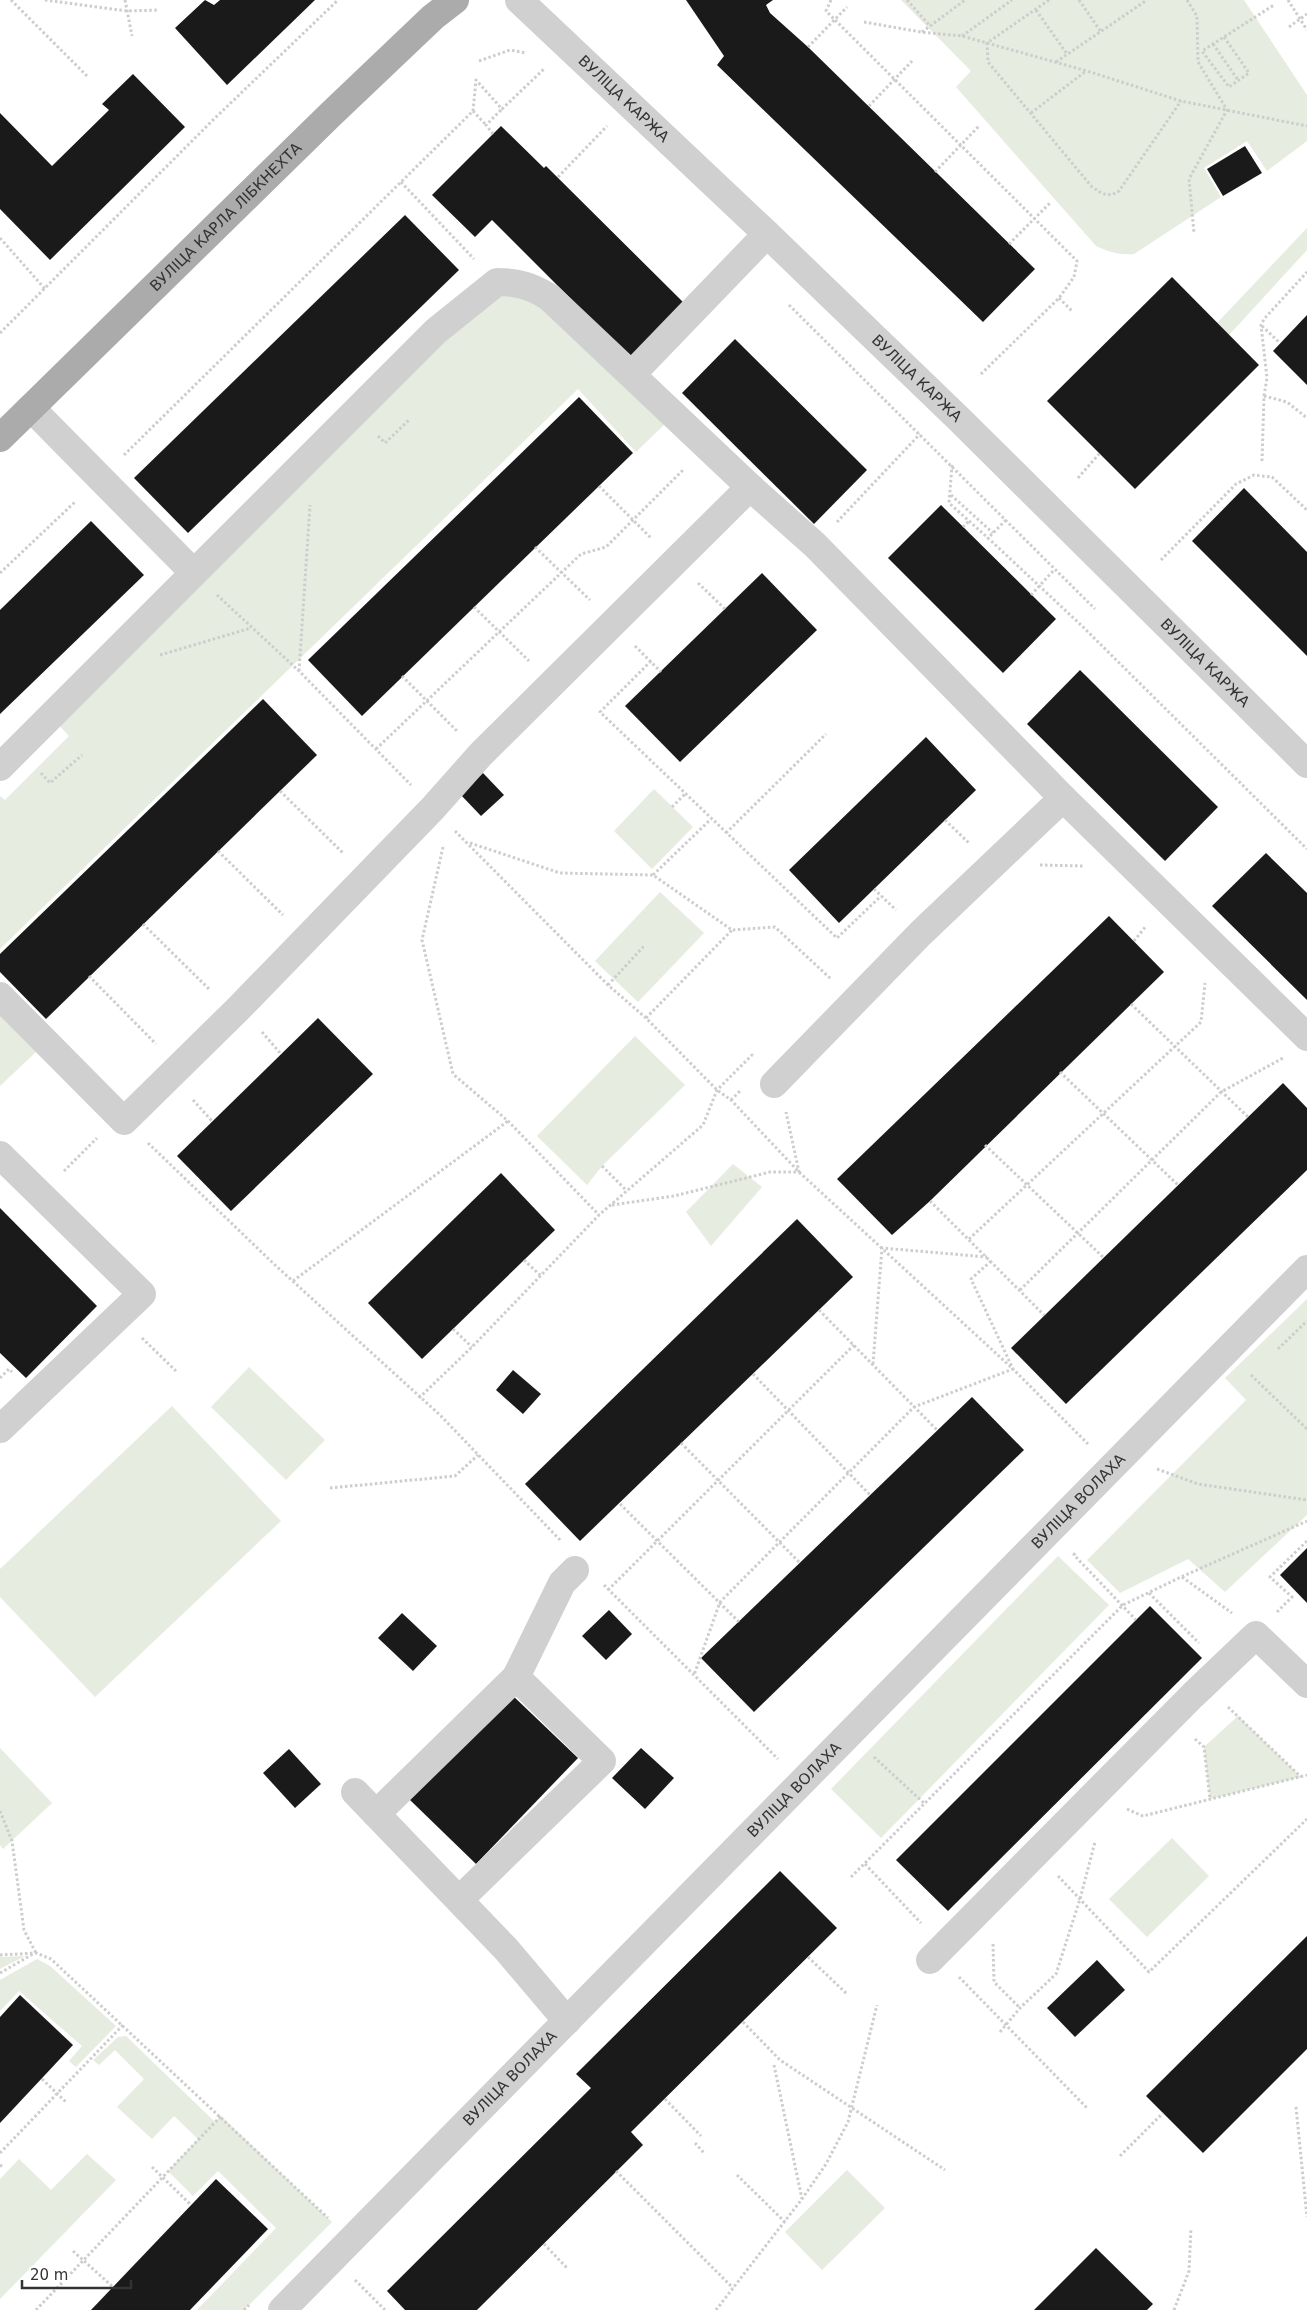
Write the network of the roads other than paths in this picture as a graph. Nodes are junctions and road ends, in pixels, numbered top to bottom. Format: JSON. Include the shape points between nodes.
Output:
{"nodes":[{"id":1,"x":455,"y":0,"type":"edge"},
{"id":2,"x":519,"y":0,"type":"edge"},
{"id":3,"x":767,"y":234,"type":"junction"},
{"id":4,"x":632,"y":374,"type":"junction"},
{"id":5,"x":31,"y":408,"type":"junction"},
{"id":6,"x":0,"y":438,"type":"edge"},
{"id":7,"x":750,"y":487,"type":"junction"},
{"id":8,"x":193,"y":572,"type":"junction"},
{"id":9,"x":1307,"y":764,"type":"edge"},
{"id":10,"x":0,"y":767,"type":"edge"},
{"id":11,"x":1063,"y":798,"type":"junction"},
{"id":12,"x":0,"y":996,"type":"edge"},
{"id":13,"x":1307,"y":1037,"type":"edge"},
{"id":14,"x":774,"y":1084,"type":"road end"},
{"id":15,"x":0,"y":1155,"type":"edge"},
{"id":16,"x":1307,"y":1269,"type":"edge"},
{"id":17,"x":0,"y":1429,"type":"edge"},
{"id":18,"x":571,"y":1559,"type":"road end"},
{"id":19,"x":516,"y":1677,"type":"junction"},
{"id":20,"x":1307,"y":1684,"type":"edge"},
{"id":21,"x":355,"y":1792,"type":"dead end"},
{"id":22,"x":376,"y":1814,"type":"junction"},
{"id":23,"x":460,"y":1899,"type":"junction"},
{"id":24,"x":937,"y":1954,"type":"road end"},
{"id":25,"x":567,"y":2021,"type":"junction"},
{"id":26,"x":282,"y":2310,"type":"edge"}],
"edges":[{"from":1,"to":5,"type":"main road","name":"ВУЛІЦА КАРЛА ЛІБКНЕХТА","via":[[330,115]]},
{"from":2,"to":3,"type":"street","name":"ВУЛІЦА КАРЖА"},
{"from":3,"to":4,"type":"street"},
{"from":3,"to":9,"type":"street","name":"ВУЛІЦА КАРЖА"},
{"from":4,"to":7,"type":"street"},
{"from":4,"to":8,"type":"street","via":[[549,297],[518,282],[497,282],[436,331]]},
{"from":5,"to":6,"type":"main road","name":"ВУЛІЦА КАРЛА ЛІБКНЕХТА"},
{"from":5,"to":8,"type":"street"},
{"from":7,"to":11,"type":"street","via":[[815,545]]},
{"from":7,"to":12,"type":"street","via":[[480,754],[440,816],[367,876],[124,1121]]},
{"from":8,"to":10,"type":"street"},
{"from":11,"to":13,"type":"street"},
{"from":11,"to":14,"type":"street","via":[[991,864]]},
{"from":15,"to":17,"type":"street","via":[[142,1294]]},
{"from":16,"to":25,"type":"street","name":"ВУЛІЦА ВОЛАХА"},
{"from":18,"to":19,"type":"street"},
{"from":19,"to":22,"type":"street"},
{"from":19,"to":23,"type":"street","via":[[602,1761]]},
{"from":20,"to":24,"type":"street","via":[[1256,1635]]},
{"from":21,"to":22,"type":"street"},
{"from":22,"to":23,"type":"street"},
{"from":23,"to":25,"type":"street"},
{"from":25,"to":26,"type":"street","name":"ВУЛІЦА ВОЛАХА"}]}
